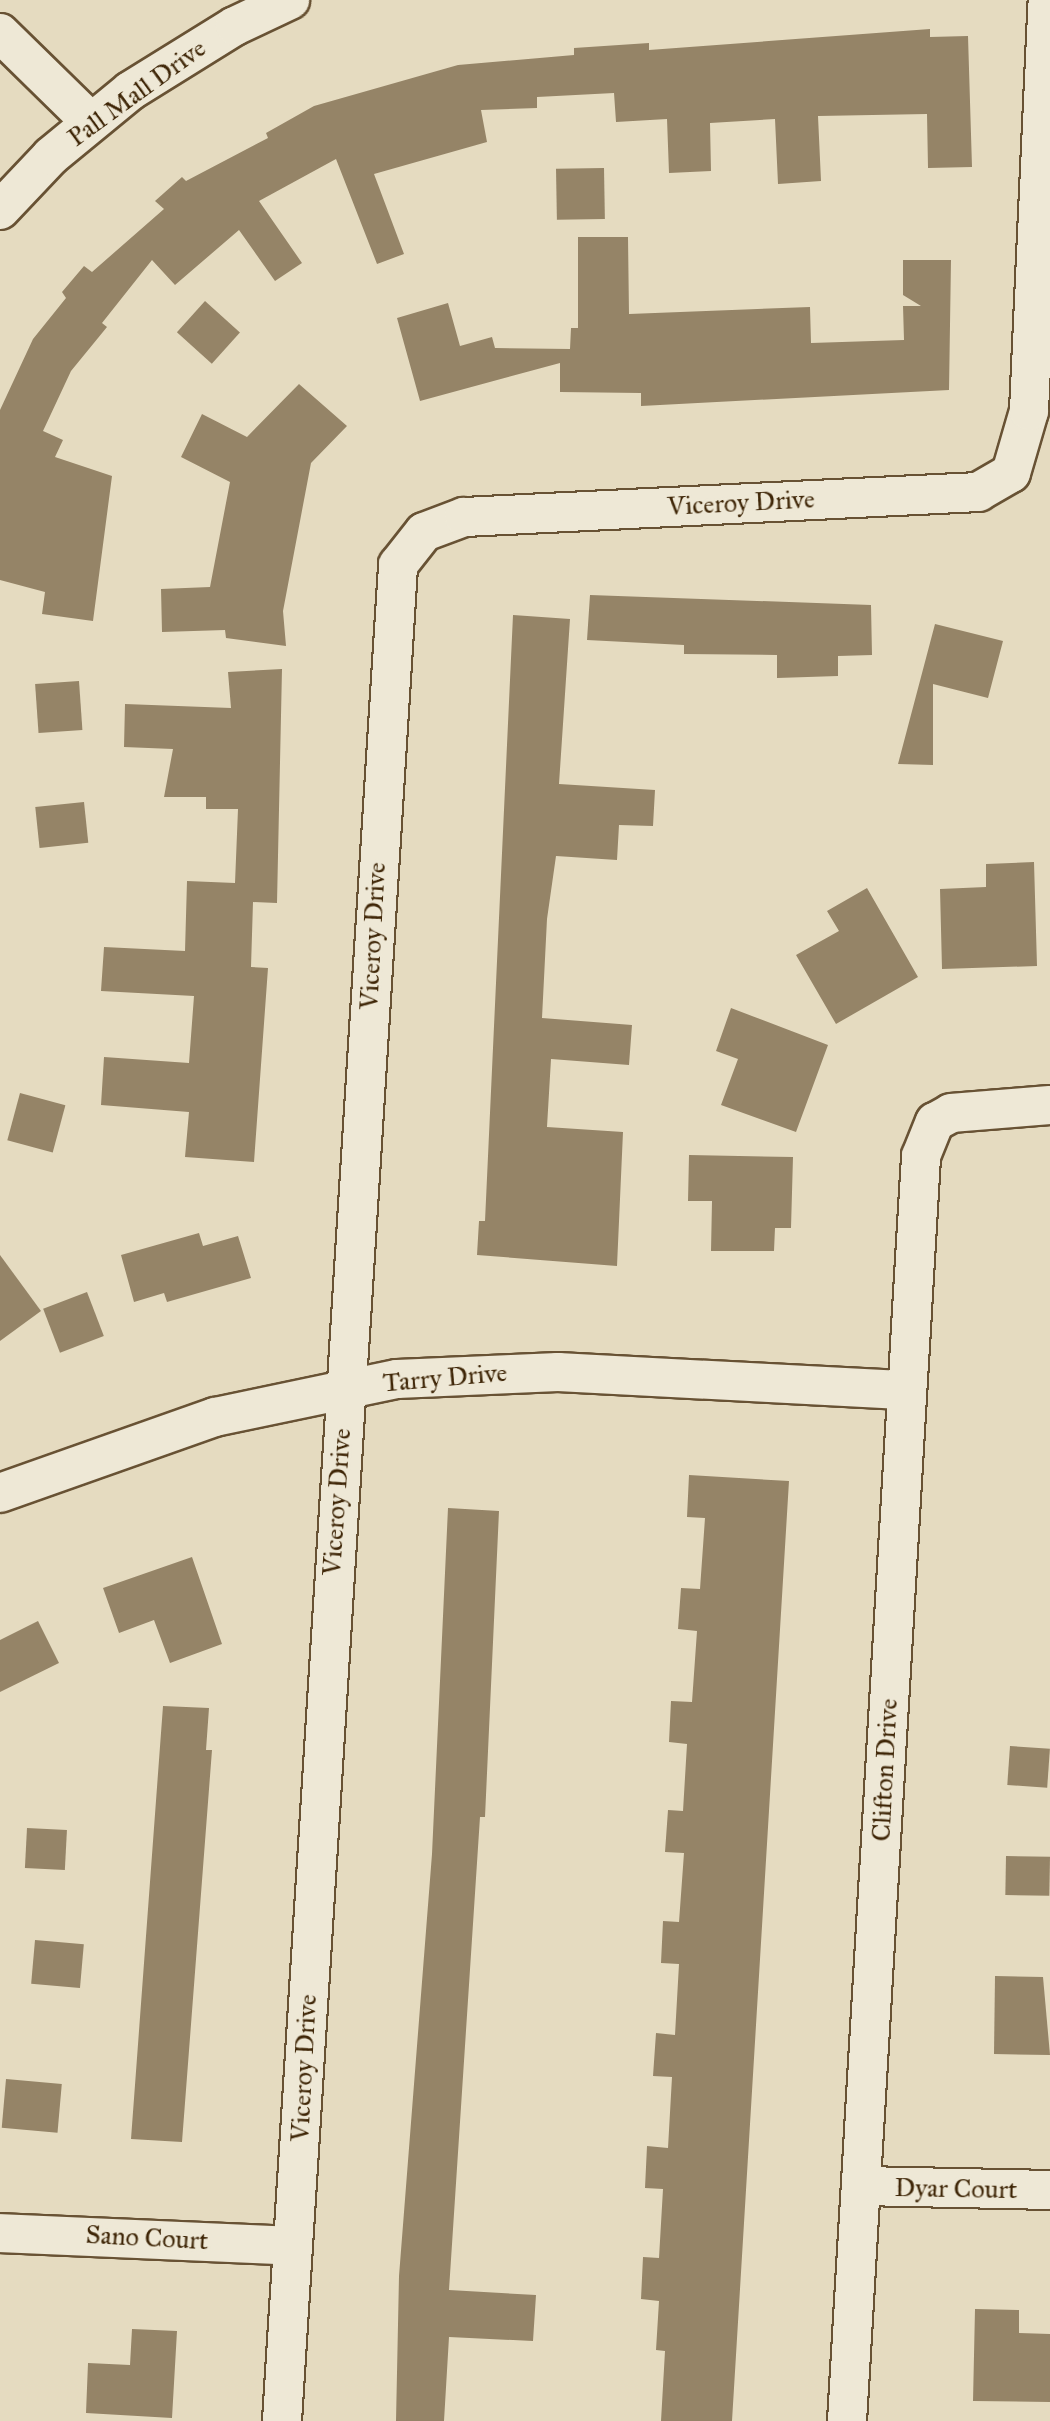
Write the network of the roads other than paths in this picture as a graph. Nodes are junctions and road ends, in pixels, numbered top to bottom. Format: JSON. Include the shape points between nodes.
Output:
{"nodes":[{"id":1,"x":290,"y":0,"type":"edge"},
{"id":2,"x":1048,"y":0,"type":"edge"},
{"id":3,"x":0,"y":33,"type":"edge"},
{"id":4,"x":91,"y":122,"type":"junction"},
{"id":5,"x":0,"y":209,"type":"edge"},
{"id":6,"x":1050,"y":1105,"type":"edge"},
{"id":7,"x":345,"y":1389,"type":"junction"},
{"id":8,"x":907,"y":1390,"type":"junction"},
{"id":9,"x":0,"y":1493,"type":"edge"},
{"id":10,"x":861,"y":2186,"type":"junction"},
{"id":11,"x":1050,"y":2190,"type":"edge"},
{"id":12,"x":0,"y":2233,"type":"edge"},
{"id":13,"x":293,"y":2246,"type":"junction"},
{"id":14,"x":282,"y":2421,"type":"edge"},
{"id":15,"x":847,"y":2421,"type":"edge"}],
"edges":[{"from":1,"to":4,"type":"street","name":"Pall Mall Drive","via":[[169,65]]},
{"from":2,"to":7,"type":"street","name":"Viceroy Drive","via":[[1028,411],[1012,473],[978,492],[464,517],[424,532],[398,565]]},
{"from":3,"to":4,"type":"street"},
{"from":4,"to":5,"type":"street","name":"Pall Mall Drive"},
{"from":6,"to":8,"type":"street","name":"Clifton Drive","via":[[976,1108],[935,1122],[921,1156]]},
{"from":7,"to":8,"type":"street","name":"Tarry Drive","via":[[464,1373],[558,1372]]},
{"from":7,"to":9,"type":"street","name":"Tarry Drive","via":[[203,1421]]},
{"from":7,"to":13,"type":"street","name":"Viceroy Drive"},
{"from":8,"to":10,"type":"street","name":"Clifton Drive"},
{"from":10,"to":11,"type":"street","name":"Dyar Court"},
{"from":10,"to":15,"type":"street","name":"Clifton Drive"},
{"from":12,"to":13,"type":"street","name":"Sano Court"},
{"from":13,"to":14,"type":"street","name":"Viceroy Drive"}]}
